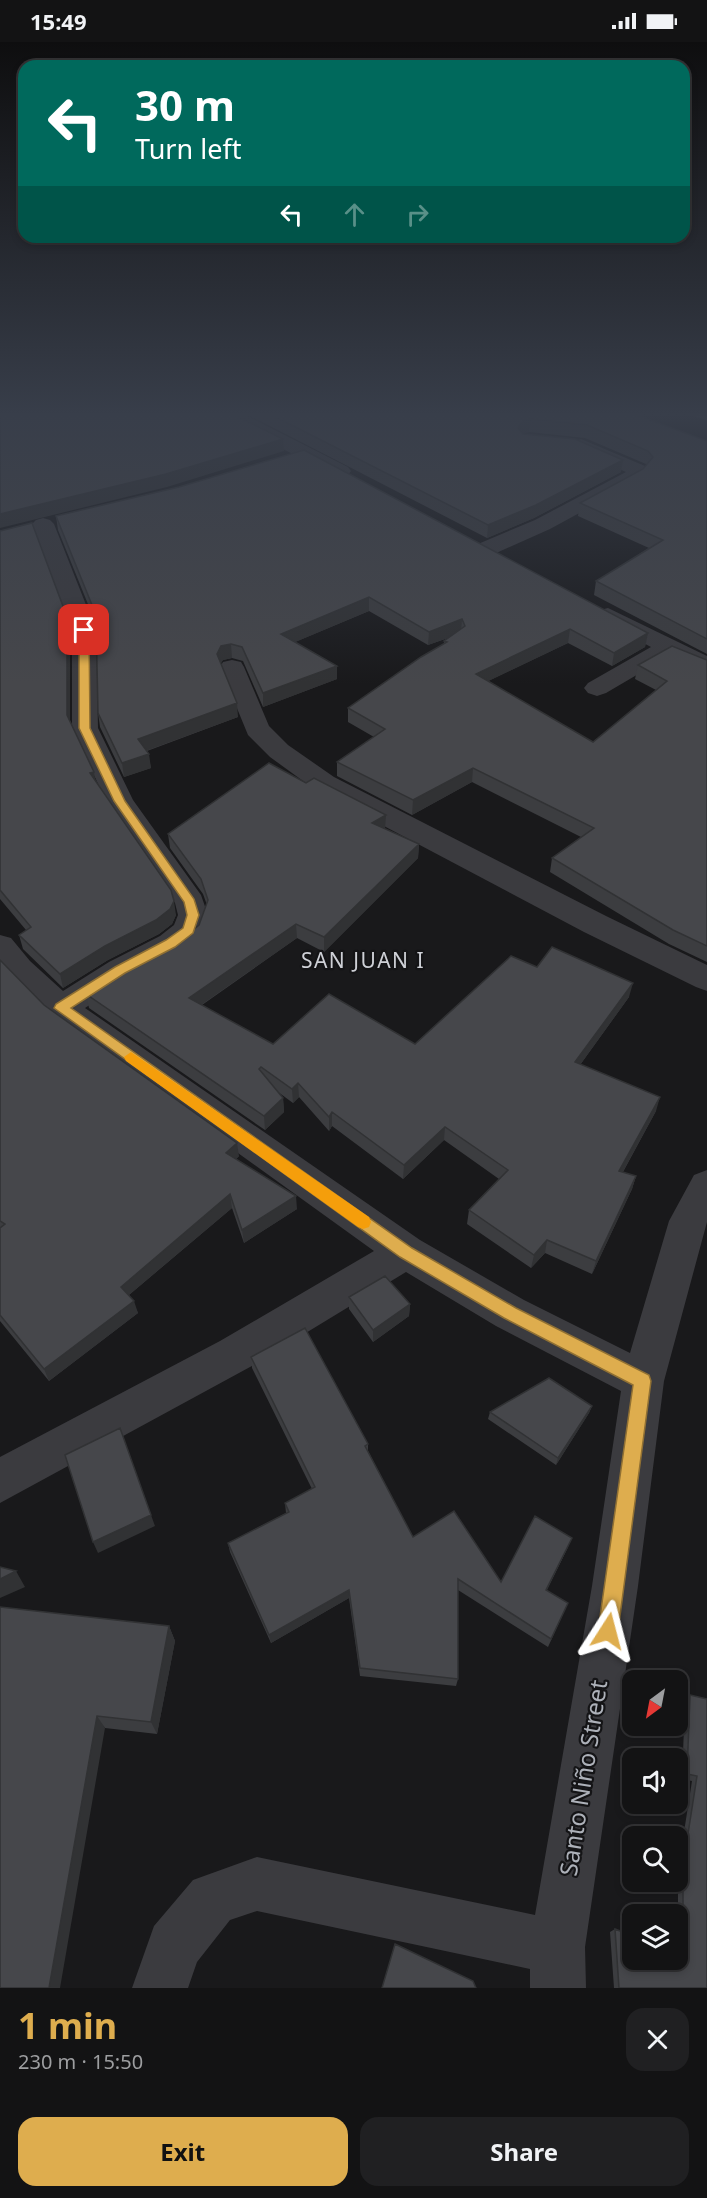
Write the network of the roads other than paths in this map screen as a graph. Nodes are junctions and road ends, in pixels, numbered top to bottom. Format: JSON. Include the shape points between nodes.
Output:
{"nodes":[{"id":1,"x":583,"y":503,"type":"edge"},
{"id":2,"x":43,"y":524,"type":"edge"},
{"id":3,"x":465,"y":538,"type":"edge"},
{"id":4,"x":486,"y":549,"type":"junction"},
{"id":5,"x":506,"y":560,"type":"edge"},
{"id":6,"x":587,"y":604,"type":"edge"},
{"id":7,"x":668,"y":647,"type":"junction"},
{"id":8,"x":707,"y":666,"type":"edge"},
{"id":9,"x":232,"y":667,"type":"dead end"},
{"id":10,"x":597,"y":688,"type":"dead end"},
{"id":11,"x":0,"y":946,"type":"edge"},
{"id":12,"x":707,"y":979,"type":"edge"},
{"id":13,"x":61,"y":1008,"type":"junction"},
{"id":14,"x":707,"y":1186,"type":"edge"},
{"id":15,"x":406,"y":1252,"type":"junction"},
{"id":16,"x":643,"y":1381,"type":"junction"},
{"id":17,"x":0,"y":1481,"type":"edge"},
{"id":18,"x":558,"y":1967,"type":"edge"},
{"id":19,"x":160,"y":1988,"type":"edge"}],
"edges":[{"from":1,"to":4,"type":"street","via":[[512,540]]},
{"from":2,"to":13,"type":"street","via":[[84,630],[85,728],[120,801],[190,902],[193,915],[188,930],[171,944],[120,970]]},
{"from":3,"to":4,"type":"street"},
{"from":4,"to":5,"type":"street"},
{"from":6,"to":7,"type":"street"},
{"from":7,"to":8,"type":"street"},
{"from":7,"to":10,"type":"street"},
{"from":9,"to":12,"type":"street","via":[[258,729],[279,751],[324,783]]},
{"from":11,"to":13,"type":"street"},
{"from":13,"to":15,"type":"street"},
{"from":14,"to":16,"type":"street","name":"Santo Niño Street","via":[[688,1221]]},
{"from":15,"to":16,"type":"street","via":[[510,1313]]},
{"from":15,"to":17,"type":"street","via":[[235,1354]]},
{"from":16,"to":18,"type":"street","name":"Santo Niño Street"},
{"from":18,"to":19,"type":"street","via":[[257,1884],[212,1899],[174,1946]]}]}
